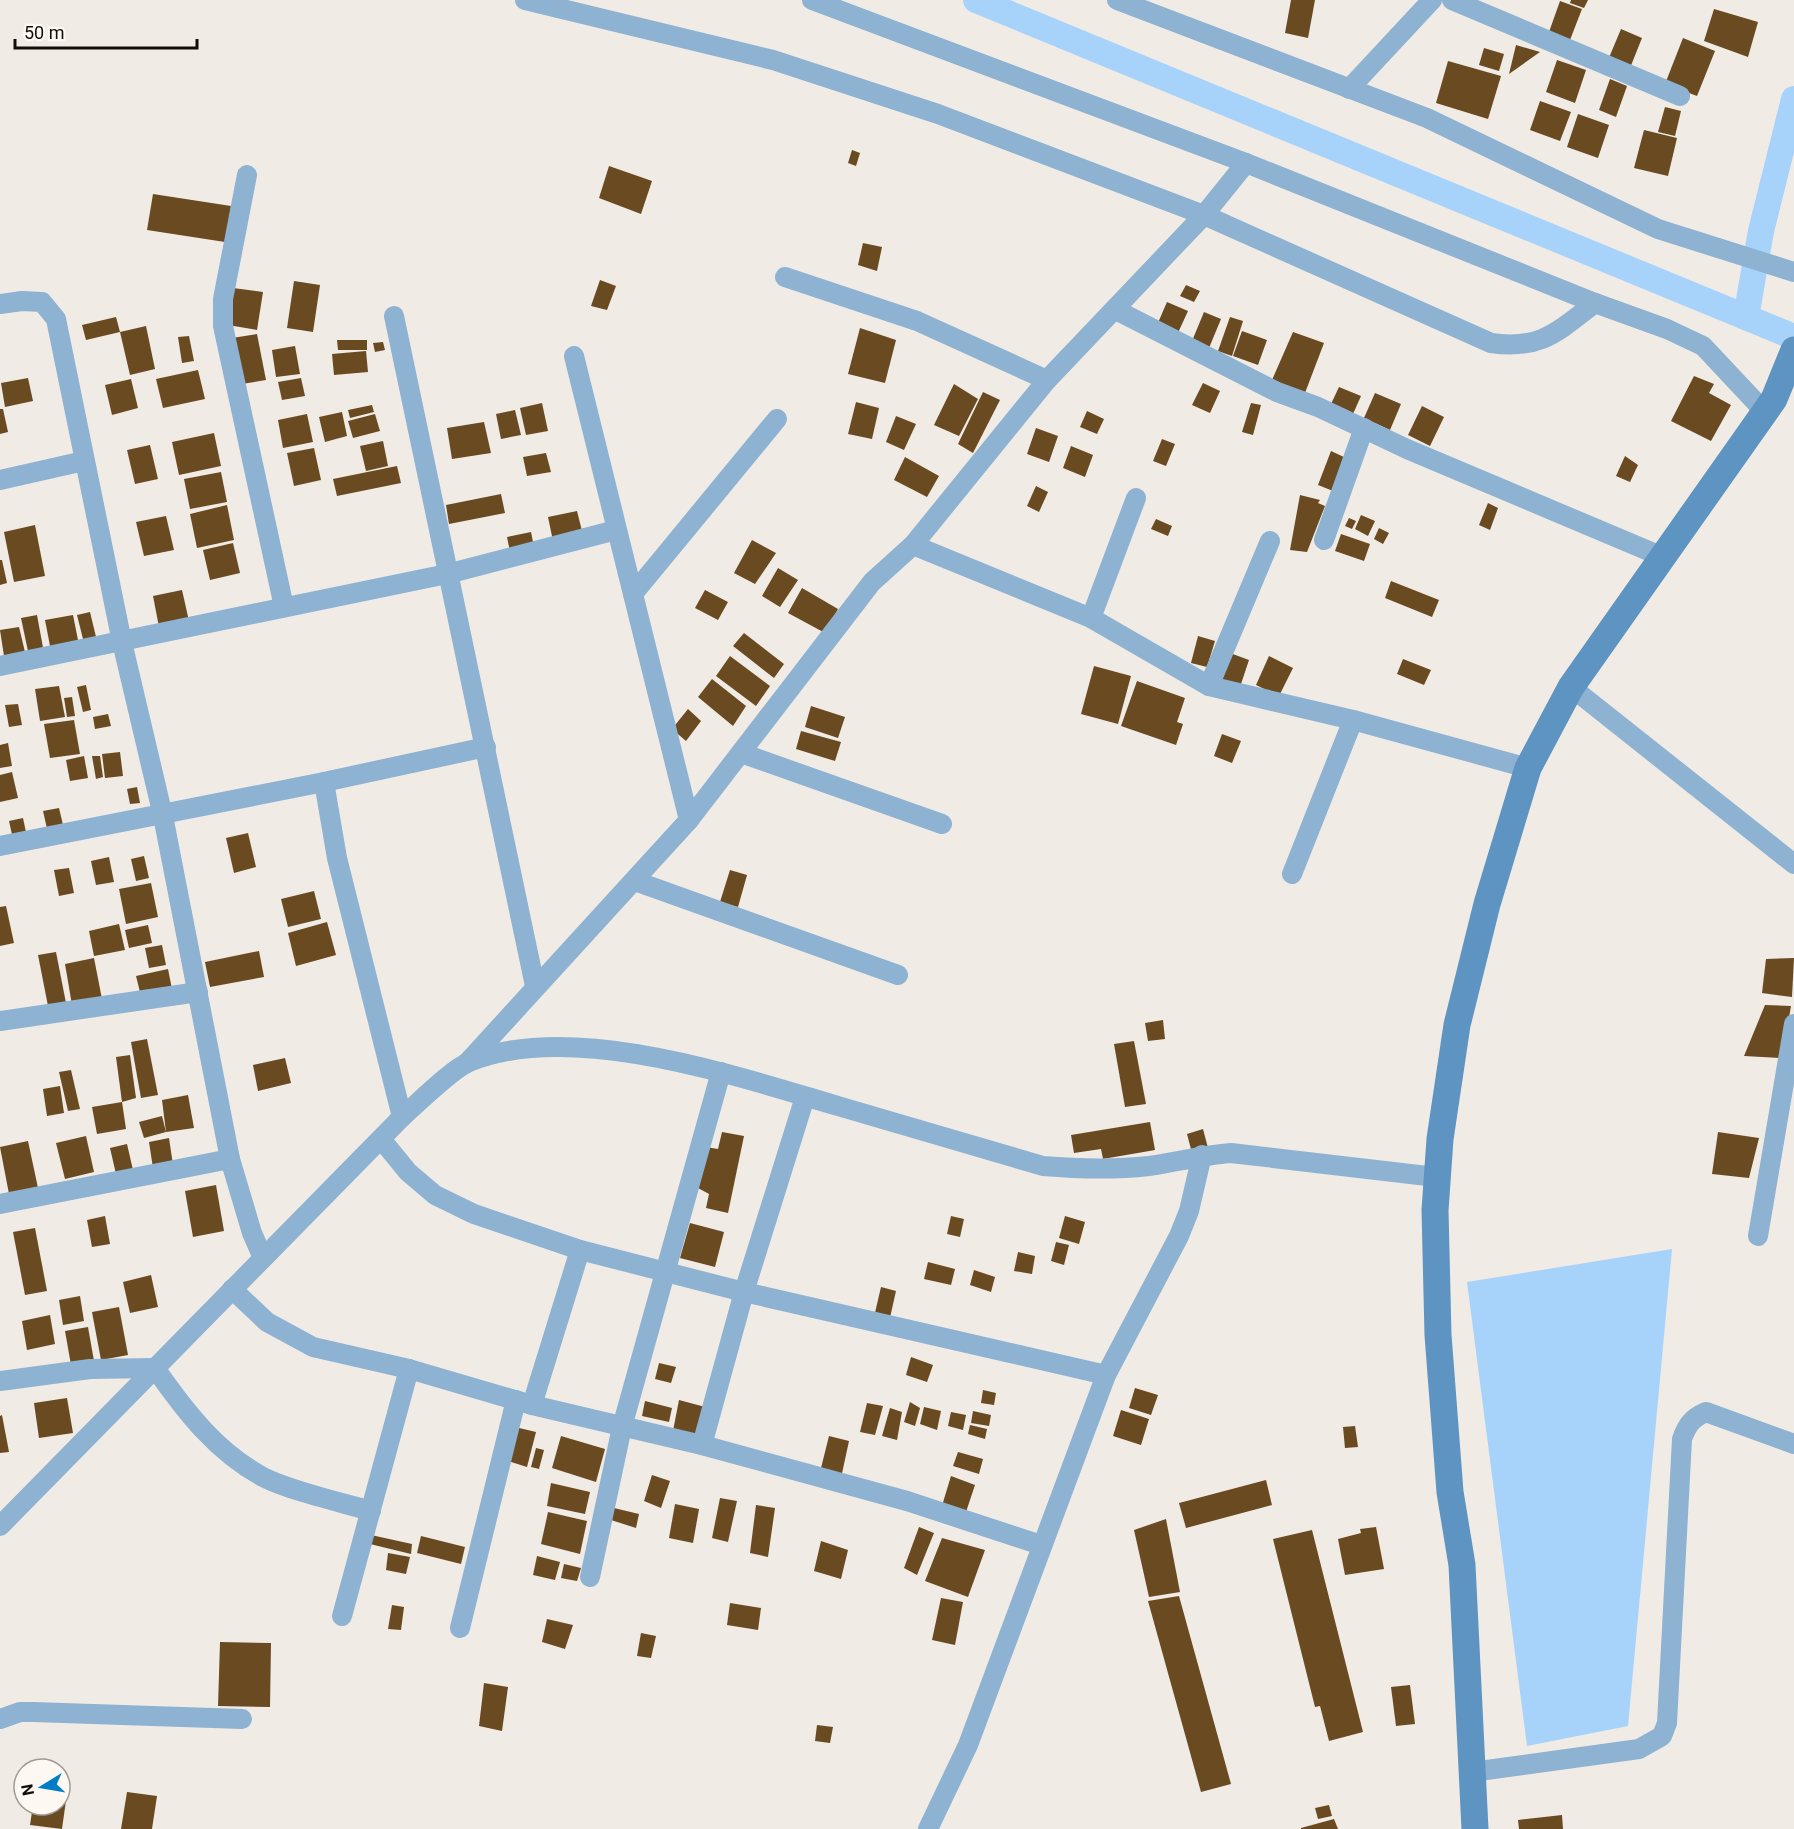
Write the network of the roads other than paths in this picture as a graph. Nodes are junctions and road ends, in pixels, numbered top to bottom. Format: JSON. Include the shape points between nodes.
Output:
{"nodes":[{"id":1,"x":525,"y":0,"type":"edge"},
{"id":2,"x":812,"y":0,"type":"edge"},
{"id":3,"x":1117,"y":0,"type":"edge"},
{"id":4,"x":1432,"y":0,"type":"edge"},
{"id":5,"x":1452,"y":0,"type":"edge"},
{"id":6,"x":1349,"y":89,"type":"junction"},
{"id":7,"x":1680,"y":96,"type":"dead end"},
{"id":8,"x":1246,"y":163,"type":"junction"},
{"id":9,"x":248,"y":175,"type":"dead end"},
{"id":10,"x":1204,"y":215,"type":"junction"},
{"id":11,"x":1794,"y":272,"type":"edge"},
{"id":12,"x":785,"y":277,"type":"dead end"},
{"id":13,"x":1595,"y":303,"type":"junction"},
{"id":14,"x":0,"y":304,"type":"edge"},
{"id":15,"x":1116,"y":310,"type":"junction"},
{"id":16,"x":394,"y":316,"type":"dead end"},
{"id":17,"x":1794,"y":350,"type":"edge"},
{"id":18,"x":574,"y":356,"type":"dead end"},
{"id":19,"x":1047,"y":380,"type":"junction"},
{"id":20,"x":1768,"y":405,"type":"junction"},
{"id":21,"x":777,"y":419,"type":"dead end"},
{"id":22,"x":1364,"y":428,"type":"junction"},
{"id":23,"x":84,"y":461,"type":"junction"},
{"id":24,"x":0,"y":480,"type":"edge"},
{"id":25,"x":1136,"y":498,"type":"dead end"},
{"id":26,"x":616,"y":530,"type":"junction"},
{"id":27,"x":1324,"y":540,"type":"dead end"},
{"id":28,"x":1270,"y":541,"type":"dead end"},
{"id":29,"x":913,"y":545,"type":"junction"},
{"id":30,"x":1663,"y":557,"type":"junction"},
{"id":31,"x":447,"y":574,"type":"junction"},
{"id":32,"x":633,"y":594,"type":"junction"},
{"id":33,"x":284,"y":607,"type":"junction"},
{"id":34,"x":1091,"y":618,"type":"junction"},
{"id":35,"x":122,"y":642,"type":"junction"},
{"id":36,"x":0,"y":666,"type":"edge"},
{"id":37,"x":1209,"y":686,"type":"junction"},
{"id":38,"x":1571,"y":687,"type":"junction"},
{"id":39,"x":1353,"y":720,"type":"junction"},
{"id":40,"x":486,"y":747,"type":"junction"},
{"id":41,"x":741,"y":753,"type":"junction"},
{"id":42,"x":1528,"y":768,"type":"junction"},
{"id":43,"x":324,"y":782,"type":"junction"},
{"id":44,"x":163,"y":816,"type":"junction"},
{"id":45,"x":689,"y":820,"type":"junction"},
{"id":46,"x":942,"y":824,"type":"dead end"},
{"id":47,"x":0,"y":846,"type":"edge"},
{"id":48,"x":1794,"y":864,"type":"edge"},
{"id":49,"x":1292,"y":874,"type":"dead end"},
{"id":50,"x":635,"y":881,"type":"junction"},
{"id":51,"x":898,"y":975,"type":"dead end"},
{"id":52,"x":535,"y":986,"type":"junction"},
{"id":53,"x":198,"y":992,"type":"junction"},
{"id":54,"x":0,"y":1021,"type":"edge"},
{"id":55,"x":1794,"y":1024,"type":"edge"},
{"id":56,"x":467,"y":1063,"type":"junction"},
{"id":57,"x":721,"y":1072,"type":"junction"},
{"id":58,"x":805,"y":1097,"type":"junction"},
{"id":59,"x":402,"y":1117,"type":"junction"},
{"id":60,"x":381,"y":1139,"type":"junction"},
{"id":61,"x":1202,"y":1155,"type":"junction"},
{"id":62,"x":230,"y":1160,"type":"junction"},
{"id":63,"x":1436,"y":1177,"type":"junction"},
{"id":64,"x":0,"y":1204,"type":"edge"},
{"id":65,"x":1758,"y":1236,"type":"dead end"},
{"id":66,"x":580,"y":1250,"type":"junction"},
{"id":67,"x":263,"y":1258,"type":"junction"},
{"id":68,"x":663,"y":1272,"type":"junction"},
{"id":69,"x":232,"y":1289,"type":"junction"},
{"id":70,"x":744,"y":1292,"type":"junction"},
{"id":71,"x":154,"y":1368,"type":"junction"},
{"id":72,"x":409,"y":1370,"type":"junction"},
{"id":73,"x":1106,"y":1375,"type":"junction"},
{"id":74,"x":0,"y":1381,"type":"edge"},
{"id":75,"x":524,"y":1402,"type":"junction"},
{"id":76,"x":622,"y":1426,"type":"junction"},
{"id":77,"x":1794,"y":1444,"type":"edge"},
{"id":78,"x":702,"y":1445,"type":"junction"},
{"id":79,"x":371,"y":1511,"type":"junction"},
{"id":80,"x":0,"y":1526,"type":"edge"},
{"id":81,"x":1041,"y":1545,"type":"junction"},
{"id":82,"x":590,"y":1577,"type":"dead end"},
{"id":83,"x":342,"y":1616,"type":"dead end"},
{"id":84,"x":460,"y":1628,"type":"dead end"},
{"id":85,"x":0,"y":1719,"type":"edge"},
{"id":86,"x":242,"y":1719,"type":"dead end"},
{"id":87,"x":1472,"y":1772,"type":"junction"},
{"id":88,"x":928,"y":1829,"type":"edge"},
{"id":89,"x":1475,"y":1829,"type":"edge"}],
"edges":[{"from":1,"to":10,"type":"street","via":[[773,60],[938,114]]},
{"from":2,"to":8,"type":"street"},
{"from":3,"to":6,"type":"street"},
{"from":4,"to":6,"type":"street"},
{"from":5,"to":7,"type":"street"},
{"from":6,"to":11,"type":"street","via":[[1427,118],[1658,229]]},
{"from":8,"to":10,"type":"street"},
{"from":8,"to":13,"type":"street"},
{"from":9,"to":33,"type":"street","via":[[223,299],[223,326]]},
{"from":10,"to":13,"type":"street","via":[[1491,343],[1516,346],[1536,342]]},
{"from":10,"to":15,"type":"street"},
{"from":12,"to":19,"type":"street","via":[[917,321]]},
{"from":13,"to":20,"type":"street","via":[[1667,328],[1703,346]]},
{"from":14,"to":23,"type":"street","via":[[42,302],[56,319]]},
{"from":15,"to":19,"type":"street"},
{"from":15,"to":22,"type":"street","via":[[1277,392]]},
{"from":16,"to":31,"type":"street"},
{"from":17,"to":20,"type":"main road"},
{"from":18,"to":26,"type":"street"},
{"from":19,"to":29,"type":"street"},
{"from":20,"to":30,"type":"main road"},
{"from":21,"to":32,"type":"street"},
{"from":22,"to":27,"type":"street"},
{"from":22,"to":30,"type":"street","via":[[1407,450]]},
{"from":23,"to":24,"type":"street"},
{"from":23,"to":35,"type":"street"},
{"from":25,"to":34,"type":"street"},
{"from":26,"to":31,"type":"street"},
{"from":26,"to":32,"type":"street"},
{"from":28,"to":37,"type":"street"},
{"from":29,"to":34,"type":"street"},
{"from":29,"to":41,"type":"street","via":[[872,582]]},
{"from":30,"to":38,"type":"main road"},
{"from":31,"to":33,"type":"street"},
{"from":31,"to":40,"type":"street"},
{"from":32,"to":45,"type":"street"},
{"from":33,"to":35,"type":"street"},
{"from":34,"to":37,"type":"street"},
{"from":35,"to":36,"type":"street"},
{"from":35,"to":44,"type":"street"},
{"from":37,"to":39,"type":"street"},
{"from":38,"to":42,"type":"main road"},
{"from":38,"to":48,"type":"street"},
{"from":39,"to":42,"type":"street"},
{"from":39,"to":49,"type":"street"},
{"from":40,"to":43,"type":"street"},
{"from":40,"to":52,"type":"street"},
{"from":41,"to":45,"type":"street"},
{"from":41,"to":46,"type":"street"},
{"from":42,"to":63,"type":"main road","via":[[1487,904],[1457,1025]]},
{"from":43,"to":44,"type":"street"},
{"from":43,"to":59,"type":"street","via":[[337,858]]},
{"from":44,"to":47,"type":"street"},
{"from":44,"to":53,"type":"street"},
{"from":45,"to":50,"type":"street"},
{"from":50,"to":51,"type":"street"},
{"from":50,"to":52,"type":"street"},
{"from":52,"to":56,"type":"street"},
{"from":53,"to":54,"type":"street"},
{"from":53,"to":62,"type":"street"},
{"from":55,"to":65,"type":"street"},
{"from":56,"to":57,"type":"street","via":[[537,1047],[567,1046]]},
{"from":56,"to":59,"type":"street"},
{"from":57,"to":58,"type":"street"},
{"from":57,"to":68,"type":"street"},
{"from":58,"to":61,"type":"street","via":[[1043,1166],[1093,1171],[1150,1166]]},
{"from":58,"to":70,"type":"street"},
{"from":59,"to":60,"type":"street"},
{"from":60,"to":66,"type":"street","via":[[408,1172],[435,1195],[474,1214]]},
{"from":60,"to":67,"type":"street"},
{"from":61,"to":63,"type":"street","via":[[1270,1156]]},
{"from":61,"to":73,"type":"street","via":[[1190,1211]]},
{"from":62,"to":64,"type":"street"},
{"from":62,"to":67,"type":"street"},
{"from":63,"to":87,"type":"main road","via":[[1438,1335],[1450,1492],[1462,1565]]},
{"from":66,"to":68,"type":"street"},
{"from":66,"to":75,"type":"street"},
{"from":67,"to":69,"type":"street"},
{"from":68,"to":70,"type":"street"},
{"from":68,"to":76,"type":"street"},
{"from":69,"to":71,"type":"street"},
{"from":69,"to":72,"type":"street","via":[[267,1322],[313,1347]]},
{"from":70,"to":73,"type":"street"},
{"from":70,"to":78,"type":"street"},
{"from":71,"to":74,"type":"street","via":[[90,1369]]},
{"from":71,"to":79,"type":"street","via":[[188,1415],[226,1452],[266,1478]]},
{"from":71,"to":80,"type":"street"},
{"from":72,"to":75,"type":"street"},
{"from":72,"to":79,"type":"street"},
{"from":73,"to":81,"type":"street"},
{"from":75,"to":76,"type":"street"},
{"from":75,"to":84,"type":"street"},
{"from":76,"to":78,"type":"street"},
{"from":76,"to":82,"type":"street"},
{"from":77,"to":87,"type":"street","via":[[1706,1412],[1686,1427],[1682,1439],[1668,1723],[1662,1736],[1639,1749]]},
{"from":78,"to":81,"type":"street","via":[[908,1501]]},
{"from":79,"to":83,"type":"street"},
{"from":81,"to":88,"type":"street","via":[[968,1745]]},
{"from":85,"to":86,"type":"street","via":[[33,1712]]},
{"from":87,"to":89,"type":"main road"}]}
